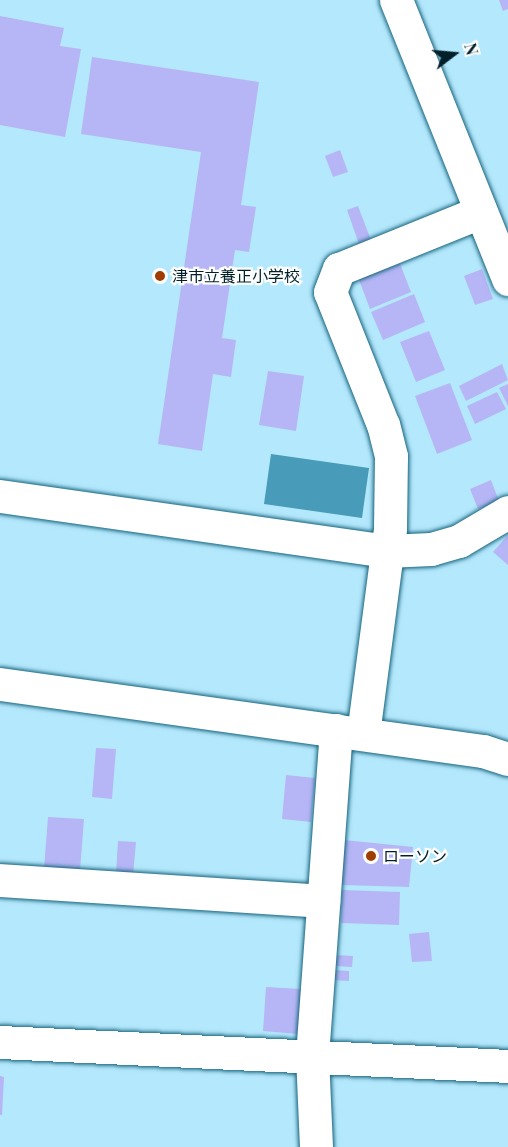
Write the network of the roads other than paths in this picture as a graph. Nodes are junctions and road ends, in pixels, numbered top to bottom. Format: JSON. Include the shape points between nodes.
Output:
{"nodes":[{"id":1,"x":396,"y":0,"type":"edge"},
{"id":2,"x":480,"y":212,"type":"junction"},
{"id":3,"x":508,"y":279,"type":"edge"},
{"id":4,"x":0,"y":498,"type":"edge"},
{"id":5,"x":508,"y":512,"type":"edge"},
{"id":6,"x":386,"y":551,"type":"junction"},
{"id":7,"x":0,"y":684,"type":"edge"},
{"id":8,"x":349,"y":732,"type":"junction"},
{"id":9,"x":508,"y":759,"type":"edge"},
{"id":10,"x":0,"y":880,"type":"edge"},
{"id":11,"x":322,"y":901,"type":"junction"},
{"id":12,"x":0,"y":1042,"type":"edge"},
{"id":13,"x":312,"y":1056,"type":"junction"},
{"id":14,"x":508,"y":1066,"type":"edge"},
{"id":15,"x":316,"y":1147,"type":"edge"}],
"edges":[{"from":1,"to":2,"type":"street"},
{"from":2,"to":3,"type":"street"},
{"from":2,"to":6,"type":"street","via":[[339,269],[330,292],[383,425],[391,456],[394,490]]},
{"from":4,"to":6,"type":"street"},
{"from":5,"to":6,"type":"street","via":[[459,542],[431,549]]},
{"from":6,"to":8,"type":"street"},
{"from":7,"to":8,"type":"street"},
{"from":8,"to":9,"type":"street","via":[[483,751]]},
{"from":8,"to":11,"type":"street"},
{"from":10,"to":11,"type":"street"},
{"from":11,"to":13,"type":"street"},
{"from":12,"to":13,"type":"street"},
{"from":13,"to":14,"type":"street"},
{"from":13,"to":15,"type":"street"}]}
